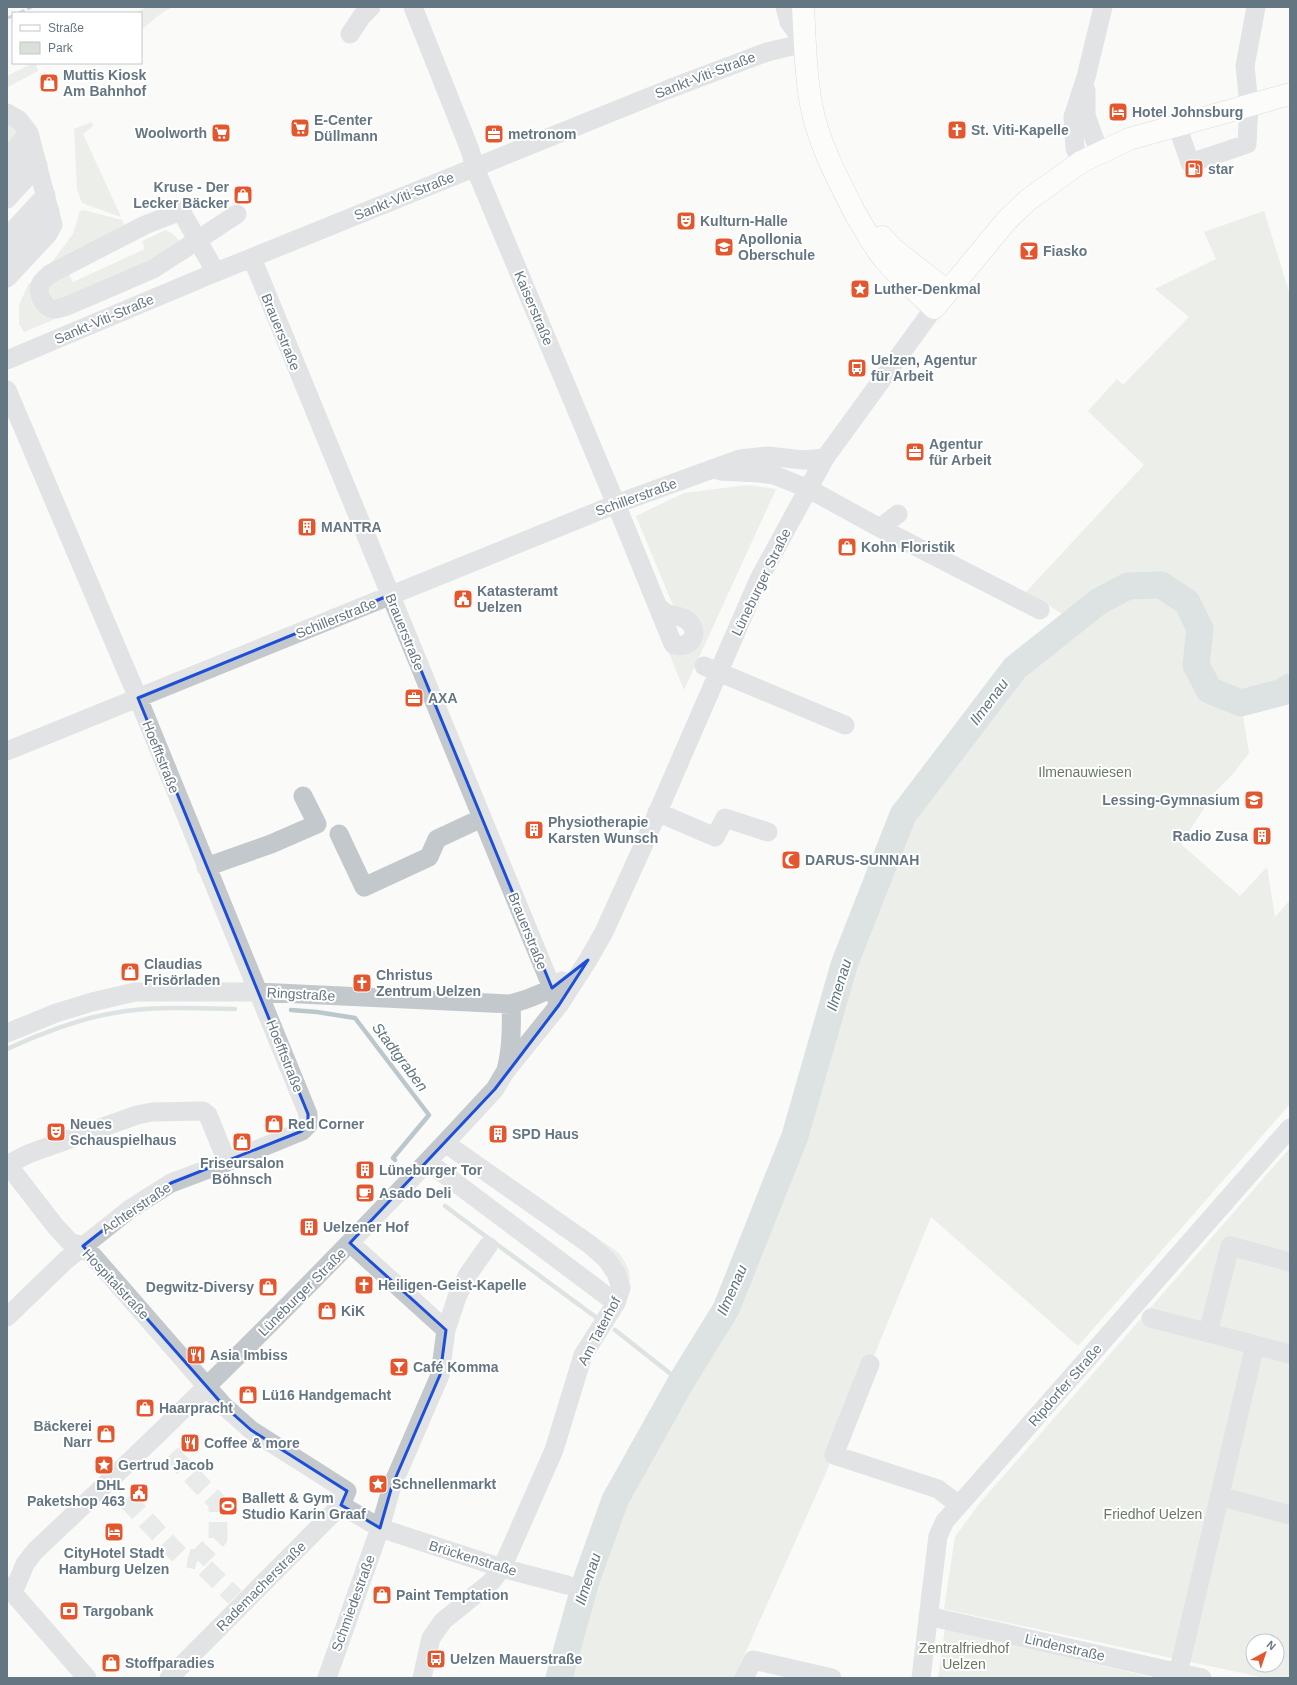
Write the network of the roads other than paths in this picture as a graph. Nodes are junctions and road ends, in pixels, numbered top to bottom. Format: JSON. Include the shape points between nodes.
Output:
{"nodes":[{"id":1,"x":371,"y":7,"type":"edge"},
{"id":2,"x":413,"y":7,"type":"edge"},
{"id":3,"x":785,"y":7,"type":"edge"},
{"id":4,"x":803,"y":7,"type":"edge"},
{"id":5,"x":1103,"y":7,"type":"edge"},
{"id":6,"x":1256,"y":7,"type":"edge"},
{"id":7,"x":350,"y":34,"type":"dead end"},
{"id":8,"x":805,"y":43,"type":"junction"},
{"id":9,"x":1086,"y":77,"type":"junction"},
{"id":10,"x":1289,"y":98,"type":"edge"},
{"id":11,"x":1249,"y":105,"type":"junction"},
{"id":12,"x":7,"y":113,"type":"edge"},
{"id":13,"x":1177,"y":125,"type":"junction"},
{"id":14,"x":1101,"y":152,"type":"junction"},
{"id":15,"x":7,"y":158,"type":"edge"},
{"id":16,"x":1081,"y":162,"type":"junction"},
{"id":17,"x":475,"y":168,"type":"junction"},
{"id":18,"x":40,"y":172,"type":"junction"},
{"id":19,"x":7,"y":178,"type":"edge"},
{"id":20,"x":842,"y":189,"type":"junction"},
{"id":21,"x":7,"y":199,"type":"edge"},
{"id":22,"x":237,"y":214,"type":"dead end"},
{"id":23,"x":7,"y":219,"type":"edge"},
{"id":24,"x":7,"y":237,"type":"edge"},
{"id":25,"x":252,"y":258,"type":"junction"},
{"id":26,"x":8,"y":267,"type":"edge"},
{"id":27,"x":214,"y":273,"type":"junction"},
{"id":28,"x":947,"y":291,"type":"junction"},
{"id":29,"x":934,"y":308,"type":"junction"},
{"id":30,"x":7,"y":360,"type":"edge"},
{"id":31,"x":7,"y":390,"type":"edge"},
{"id":32,"x":825,"y":458,"type":"junction"},
{"id":33,"x":710,"y":471,"type":"junction"},
{"id":34,"x":809,"y":489,"type":"junction"},
{"id":35,"x":616,"y":504,"type":"junction"},
{"id":36,"x":898,"y":514,"type":"dead end"},
{"id":37,"x":880,"y":528,"type":"junction"},
{"id":38,"x":390,"y":596,"type":"junction"},
{"id":39,"x":658,"y":607,"type":"dead end"},
{"id":40,"x":1040,"y":610,"type":"dead end"},
{"id":41,"x":711,"y":669,"type":"junction"},
{"id":42,"x":138,"y":698,"type":"junction"},
{"id":43,"x":845,"y":725,"type":"dead end"},
{"id":44,"x":7,"y":751,"type":"edge"},
{"id":45,"x":303,"y":796,"type":"dead end"},
{"id":46,"x":658,"y":812,"type":"junction"},
{"id":47,"x":482,"y":818,"type":"junction"},
{"id":48,"x":768,"y":832,"type":"dead end"},
{"id":49,"x":339,"y":834,"type":"dead end"},
{"id":50,"x":206,"y":867,"type":"junction"},
{"id":51,"x":588,"y":960,"type":"joint"},
{"id":52,"x":258,"y":992,"type":"junction"},
{"id":53,"x":556,"y":997,"type":"junction"},
{"id":54,"x":510,"y":1004,"type":"junction"},
{"id":55,"x":7,"y":1033,"type":"edge"},
{"id":56,"x":505,"y":1072,"type":"junction"},
{"id":57,"x":308,"y":1125,"type":"joint"},
{"id":58,"x":1290,"y":1128,"type":"edge"},
{"id":59,"x":445,"y":1143,"type":"junction"},
{"id":60,"x":227,"y":1162,"type":"junction"},
{"id":61,"x":428,"y":1162,"type":"junction"},
{"id":62,"x":7,"y":1165,"type":"edge"},
{"id":63,"x":350,"y":1243,"type":"junction"},
{"id":64,"x":83,"y":1246,"type":"junction"},
{"id":65,"x":488,"y":1246,"type":"dead end"},
{"id":66,"x":1290,"y":1262,"type":"edge"},
{"id":67,"x":616,"y":1303,"type":"junction"},
{"id":68,"x":7,"y":1317,"type":"edge"},
{"id":69,"x":1152,"y":1318,"type":"dead end"},
{"id":70,"x":446,"y":1330,"type":"junction"},
{"id":71,"x":1208,"y":1333,"type":"junction"},
{"id":72,"x":1255,"y":1345,"type":"junction"},
{"id":73,"x":1290,"y":1354,"type":"edge"},
{"id":74,"x":870,"y":1364,"type":"dead end"},
{"id":75,"x":208,"y":1387,"type":"junction"},
{"id":76,"x":1219,"y":1496,"type":"junction"},
{"id":77,"x":344,"y":1498,"type":"junction"},
{"id":78,"x":959,"y":1505,"type":"junction"},
{"id":79,"x":1290,"y":1515,"type":"edge"},
{"id":80,"x":380,"y":1528,"type":"junction"},
{"id":81,"x":502,"y":1568,"type":"junction"},
{"id":82,"x":567,"y":1585,"type":"dead end"},
{"id":83,"x":9,"y":1592,"type":"edge"},
{"id":84,"x":928,"y":1616,"type":"junction"},
{"id":85,"x":1178,"y":1675,"type":"edge"},
{"id":86,"x":87,"y":1678,"type":"edge"},
{"id":87,"x":169,"y":1678,"type":"edge"},
{"id":88,"x":327,"y":1678,"type":"edge"},
{"id":89,"x":422,"y":1678,"type":"edge"},
{"id":90,"x":744,"y":1678,"type":"edge"},
{"id":91,"x":832,"y":1678,"type":"edge"},
{"id":92,"x":921,"y":1678,"type":"edge"},
{"id":93,"x":1202,"y":1678,"type":"edge"}],
"edges":[{"from":1,"to":7,"type":"street"},
{"from":2,"to":17,"type":"street","name":"Kaiserstraße"},
{"from":3,"to":8,"type":"street","via":[[789,22]]},
{"from":4,"to":8,"type":"main road"},
{"from":5,"to":9,"type":"street"},
{"from":6,"to":11,"type":"street","via":[[1245,66]]},
{"from":8,"to":17,"type":"street","name":"Sankt-Viti-Straße","via":[[760,54]]},
{"from":8,"to":20,"type":"main road","via":[[811,104],[818,130]]},
{"from":9,"to":14,"type":"street","via":[[1086,115]]},
{"from":9,"to":16,"type":"street","via":[[1073,117],[1075,148]]},
{"from":10,"to":11,"type":"main road","name":"Lüneburger Straße"},
{"from":11,"to":13,"type":"main road","name":"Lüneburger Straße"},
{"from":11,"to":13,"type":"street","via":[[1247,144],[1190,163]]},
{"from":12,"to":18,"type":"street","via":[[20,120]]},
{"from":13,"to":14,"type":"main road","name":"Lüneburger Straße","via":[[1129,139]]},
{"from":14,"to":16,"type":"main road","name":"Lüneburger Straße"},
{"from":15,"to":18,"type":"street"},
{"from":16,"to":28,"type":"main road","name":"Lüneburger Straße","via":[[1028,200],[1007,220]]},
{"from":17,"to":25,"type":"street","name":"Sankt-Viti-Straße"},
{"from":17,"to":35,"type":"street","name":"Kaiserstraße"},
{"from":18,"to":19,"type":"street"},
{"from":18,"to":21,"type":"street"},
{"from":18,"to":23,"type":"street"},
{"from":18,"to":24,"type":"street"},
{"from":18,"to":26,"type":"street","via":[[53,225],[48,234]]},
{"from":20,"to":28,"type":"main road","via":[[893,249]]},
{"from":20,"to":29,"type":"main road","via":[[884,258]]},
{"from":22,"to":27,"type":"street","bridge":true,"via":[[181,251],[153,269],[67,306],[55,309],[49,307],[44,303],[39,289],[50,274],[145,225],[181,211],[210,262]]},
{"from":25,"to":27,"type":"street","name":"Sankt-Viti-Straße"},
{"from":25,"to":38,"type":"street","name":"Brauerstraße"},
{"from":27,"to":30,"type":"street","name":"Sankt-Viti-Straße"},
{"from":28,"to":29,"type":"main road","name":"Lüneburger Straße"},
{"from":29,"to":32,"type":"street","name":"Lüneburger Straße"},
{"from":31,"to":42,"type":"street","name":"Hoefftstraße"},
{"from":32,"to":33,"type":"street","name":"Schillerstraße","via":[[803,460],[756,457],[740,459]]},
{"from":32,"to":34,"type":"street","name":"Lüneburger Straße"},
{"from":33,"to":34,"type":"street","name":"Schillerstraße","via":[[767,474]]},
{"from":33,"to":35,"type":"street","name":"Schillerstraße"},
{"from":34,"to":37,"type":"street","name":"Schillerstraße"},
{"from":34,"to":41,"type":"street","name":"Lüneburger Straße"},
{"from":35,"to":38,"type":"street","name":"Schillerstraße"},
{"from":35,"to":39,"type":"street","name":"Kaiserstraße"},
{"from":36,"to":37,"type":"street"},
{"from":37,"to":40,"type":"street","name":"Schillerstraße"},
{"from":38,"to":42,"type":"street","name":"Schillerstraße"},
{"from":38,"to":47,"type":"street","name":"Brauerstraße"},
{"from":41,"to":43,"type":"street"},
{"from":41,"to":46,"type":"street","name":"Lüneburger Straße"},
{"from":42,"to":44,"type":"street","name":"Schillerstraße"},
{"from":42,"to":50,"type":"street","name":"Hoefftstraße"},
{"from":45,"to":50,"type":"street","via":[[317,824],[271,844]]},
{"from":46,"to":48,"type":"street","via":[[715,837],[725,818]]},
{"from":46,"to":51,"type":"street","name":"Lüneburger Straße","via":[[604,932]]},
{"from":47,"to":49,"type":"street","via":[[437,839],[429,857],[364,887]]},
{"from":47,"to":53,"type":"street","name":"Brauerstraße"},
{"from":50,"to":52,"type":"street","name":"Hoefftstraße"},
{"from":51,"to":53,"type":"street","name":"Ringstraße"},
{"from":52,"to":54,"type":"street","name":"Ringstraße"},
{"from":52,"to":55,"type":"street","name":"Ringstraße","via":[[135,992],[56,1013]]},
{"from":52,"to":57,"type":"street","name":"Hoefftstraße","via":[[308,1114]]},
{"from":53,"to":54,"type":"street","name":"Ringstraße"},
{"from":53,"to":56,"type":"street","name":"Lüneburger Straße"},
{"from":54,"to":56,"type":"street","name":"Lüneburger Straße","via":[[510,1056]]},
{"from":56,"to":59,"type":"street","name":"Lüneburger Straße","via":[[495,1089]]},
{"from":57,"to":60,"type":"street","name":"Achterstraße","via":[[302,1131]]},
{"from":58,"to":78,"type":"street","name":"Ripdorfer Straße"},
{"from":59,"to":61,"type":"street","name":"Lüneburger Straße"},
{"from":59,"to":67,"type":"street","name":"Am Taterhof","via":[[589,1244],[607,1260],[616,1273],[621,1288]]},
{"from":60,"to":62,"type":"street","via":[[208,1115],[203,1111],[152,1112],[137,1115],[28,1154]]},
{"from":60,"to":64,"type":"street","name":"Achterstraße","via":[[171,1183],[130,1209]]},
{"from":61,"to":63,"type":"street","name":"Lüneburger Straße"},
{"from":61,"to":67,"type":"street"},
{"from":62,"to":64,"type":"street","name":"Hospitalstraße","via":[[70,1242]]},
{"from":63,"to":70,"type":"street"},
{"from":63,"to":75,"type":"street","name":"Lüneburger Straße"},
{"from":64,"to":68,"type":"street","name":"Achterstraße"},
{"from":64,"to":75,"type":"street","name":"Hospitalstraße"},
{"from":65,"to":70,"type":"street","via":[[467,1276]]},
{"from":66,"to":71,"type":"street","via":[[1230,1246]]},
{"from":67,"to":81,"type":"street","name":"Am Taterhof","via":[[583,1355],[554,1450]]},
{"from":69,"to":71,"type":"street"},
{"from":70,"to":80,"type":"street","via":[[440,1375],[392,1486]]},
{"from":71,"to":72,"type":"street"},
{"from":72,"to":73,"type":"street"},
{"from":72,"to":76,"type":"street"},
{"from":74,"to":78,"type":"street","via":[[834,1455],[938,1489]]},
{"from":75,"to":77,"type":"street","name":"Hospitalstraße","via":[[223,1405],[251,1430]]},
{"from":75,"to":83,"type":"street","name":"Lüneburger Straße","via":[[35,1551]]},
{"from":76,"to":79,"type":"street"},
{"from":76,"to":85,"type":"street"},
{"from":77,"to":80,"type":"street"},
{"from":77,"to":87,"type":"street","name":"Rademacherstraße"},
{"from":78,"to":84,"type":"street","name":"Ripdorfer Straße","via":[[945,1521],[938,1536]]},
{"from":80,"to":81,"type":"street","name":"Brückenstraße"},
{"from":80,"to":88,"type":"street","name":"Schmiedestraße"},
{"from":81,"to":82,"type":"street","name":"Brückenstraße"},
{"from":81,"to":89,"type":"street","name":"Am Taterhof","via":[[492,1581],[443,1621],[431,1638]]},
{"from":83,"to":86,"type":"street"},
{"from":84,"to":85,"type":"street","name":"Lindenstraße"},
{"from":84,"to":92,"type":"street","name":"Ripdorfer Straße"},
{"from":85,"to":93,"type":"street","name":"Lindenstraße"},
{"from":90,"to":91,"type":"street","via":[[752,1660]]}]}
